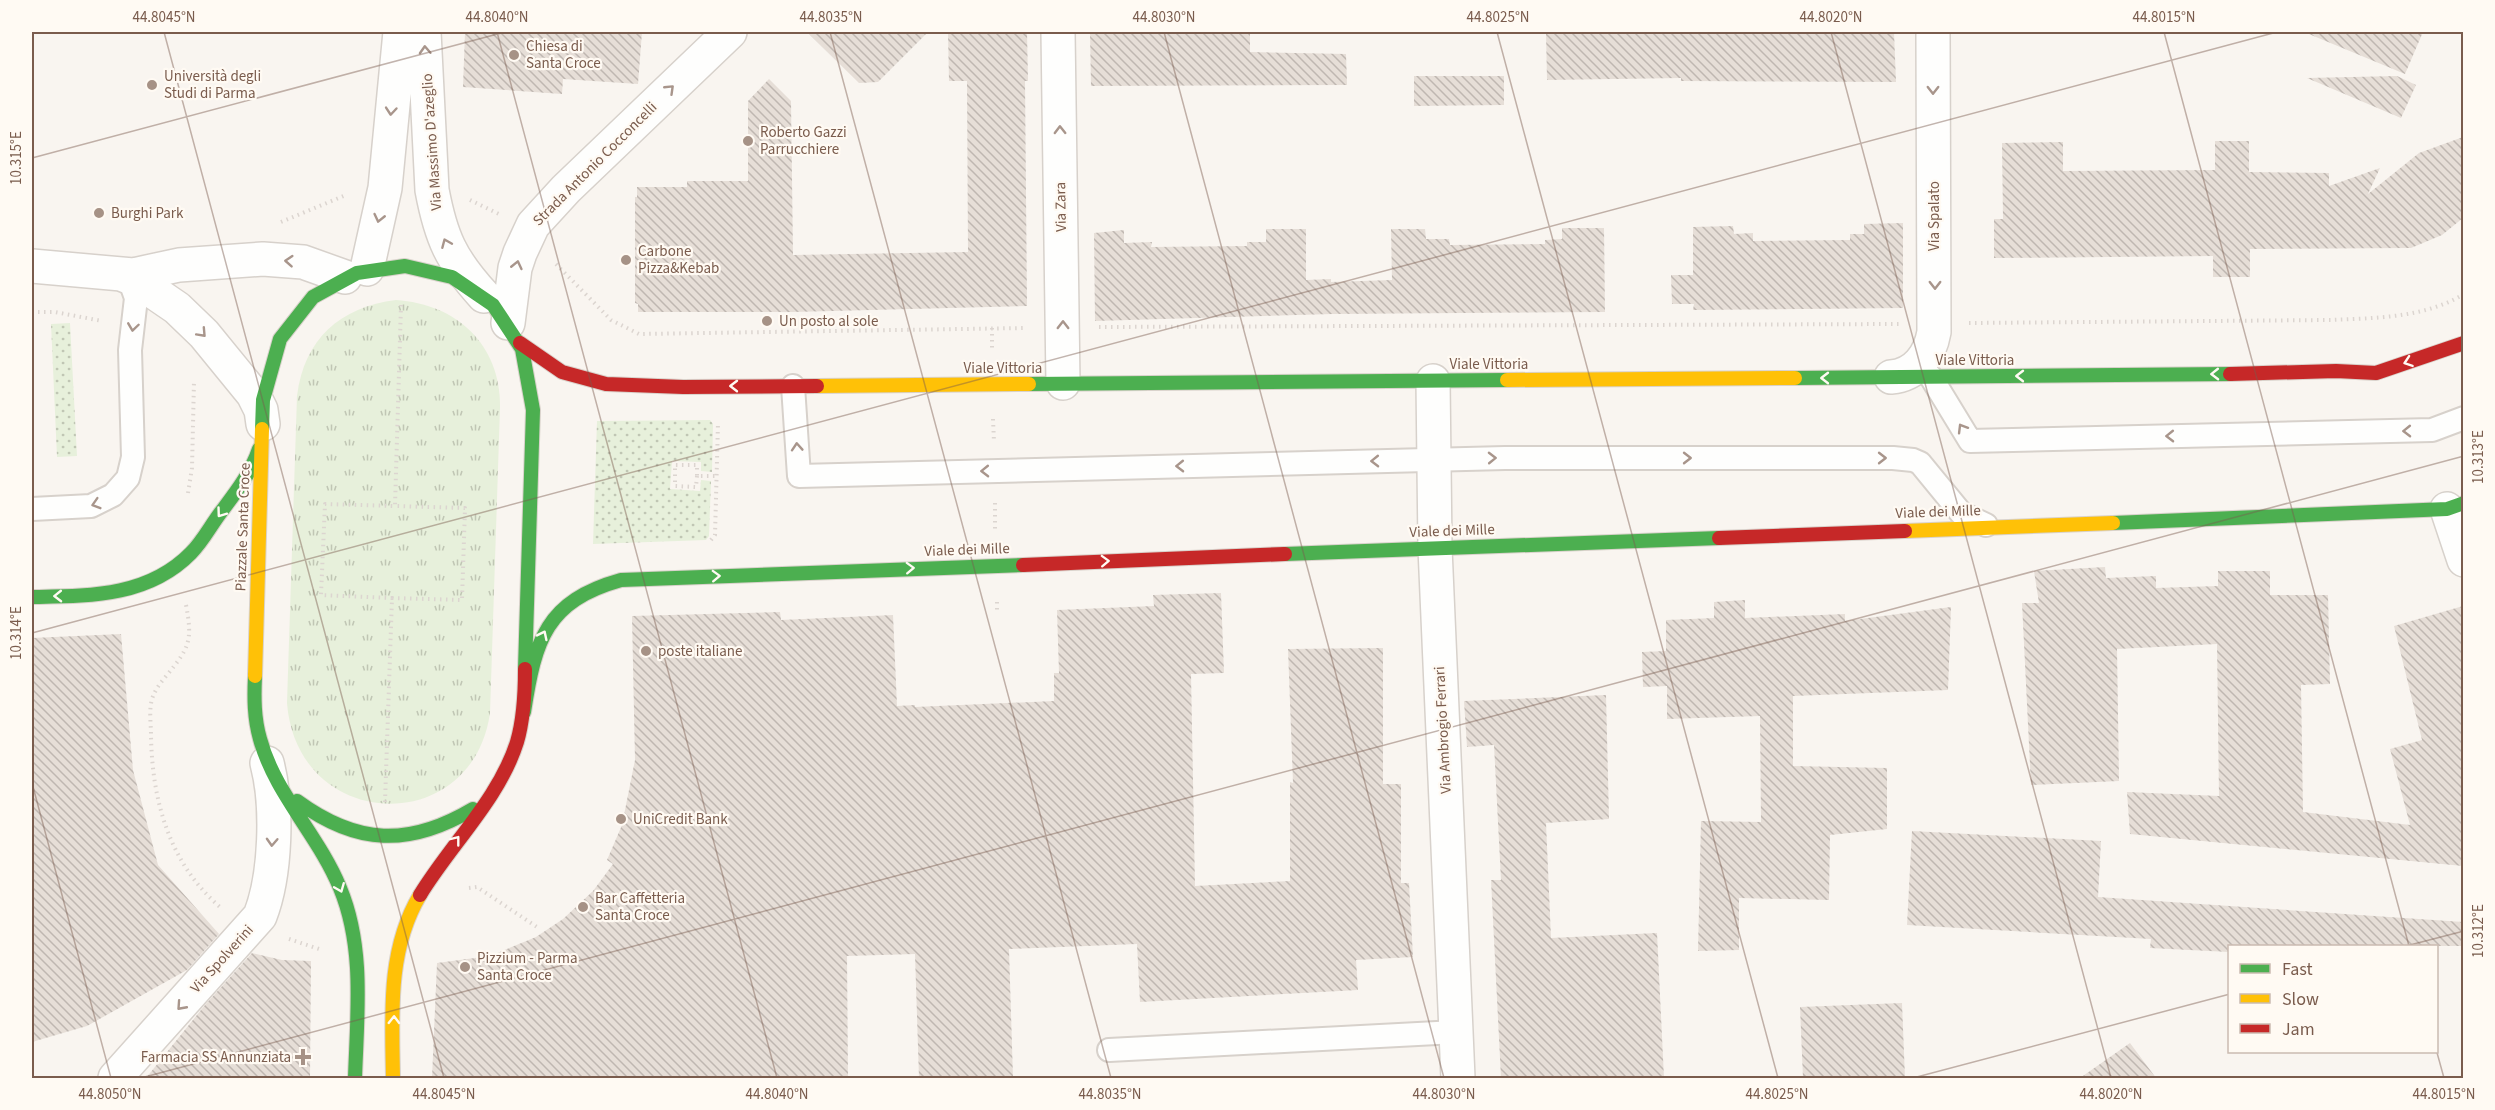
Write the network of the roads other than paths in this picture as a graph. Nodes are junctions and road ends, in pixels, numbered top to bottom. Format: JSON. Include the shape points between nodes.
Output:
{"nodes":[{"id":1,"x":400,"y":32,"type":"edge"},
{"id":2,"x":424,"y":32,"type":"edge"},
{"id":3,"x":730,"y":32,"type":"edge"},
{"id":4,"x":1058,"y":32,"type":"edge"},
{"id":5,"x":1933,"y":32,"type":"edge"},
{"id":6,"x":32,"y":266,"type":"edge"},
{"id":7,"x":121,"y":274,"type":"junction"},
{"id":8,"x":346,"y":278,"type":"junction"},
{"id":9,"x":507,"y":324,"type":"junction"},
{"id":10,"x":2463,"y":343,"type":"edge"},
{"id":11,"x":1891,"y":377,"type":"junction"},
{"id":12,"x":1931,"y":377,"type":"junction"},
{"id":13,"x":1433,"y":381,"type":"junction"},
{"id":14,"x":1063,"y":384,"type":"junction"},
{"id":15,"x":792,"y":386,"type":"junction"},
{"id":16,"x":2463,"y":418,"type":"edge"},
{"id":17,"x":263,"y":424,"type":"junction"},
{"id":18,"x":1434,"y":460,"type":"junction"},
{"id":19,"x":2455,"y":507,"type":"edge"},
{"id":20,"x":32,"y":509,"type":"edge"},
{"id":21,"x":2005,"y":526,"type":"junction"},
{"id":22,"x":1435,"y":548,"type":"junction"},
{"id":23,"x":2463,"y":560,"type":"edge"},
{"id":24,"x":32,"y":597,"type":"edge"},
{"id":25,"x":524,"y":712,"type":"junction"},
{"id":26,"x":261,"y":744,"type":"junction"},
{"id":27,"x":502,"y":777,"type":"junction"},
{"id":28,"x":281,"y":782,"type":"junction"},
{"id":29,"x":1456,"y":1032,"type":"junction"},
{"id":30,"x":1109,"y":1050,"type":"dead end"},
{"id":31,"x":115,"y":1078,"type":"edge"},
{"id":32,"x":355,"y":1078,"type":"edge"},
{"id":33,"x":393,"y":1078,"type":"edge"},
{"id":34,"x":1458,"y":1078,"type":"edge"}],
"edges":[{"from":1,"to":8,"type":"street","one_way":true,"via":[[385,188]]},
{"from":9,"to":2,"type":"street","name":"Via Massimo D'azeglio","one_way":true,"via":[[454,260],[437,215],[432,190]]},
{"from":9,"to":3,"type":"street","name":"Strada Antonio Cocconcelli","one_way":true,"via":[[519,253],[534,225],[566,189]]},
{"from":14,"to":4,"type":"street","name":"Via Zara","one_way":true},
{"from":5,"to":11,"type":"street","name":"Via Spalato","one_way":true,"via":[[1933,341],[1919,365],[1906,374]]},
{"from":6,"to":7,"type":"street"},
{"from":8,"to":7,"type":"street","one_way":true,"via":[[303,262],[263,259]]},
{"from":7,"to":17,"type":"street","one_way":true,"via":[[177,308],[204,334],[253,394]]},
{"from":7,"to":20,"type":"lane","one_way":true,"via":[[130,281],[136,298],[130,350],[133,457],[129,478],[113,495],[91,506]]},
{"from":8,"to":9,"type":"main road","name":"Viale Vittoria","via":[[390,266],[435,271],[476,290]]},
{"from":8,"to":17,"type":"main road","name":"Piazzale Santa Croce","via":[[307,302],[279,337],[266,378]]},
{"from":15,"to":9,"type":"main road","name":"Viale Vittoria","one_way":true,"via":[[660,386],[590,381],[561,372]]},
{"from":9,"to":25,"type":"main road","via":[[533,387]]},
{"from":10,"to":12,"type":"main road","name":"Viale Vittoria","one_way":true,"via":[[2376,374],[2336,371]]},
{"from":11,"to":12,"type":"main road","name":"Viale Vittoria"},
{"from":11,"to":13,"type":"main road","name":"Viale Vittoria","one_way":true},
{"from":16,"to":12,"type":"lane","one_way":true,"via":[[2432,430],[1970,441]]},
{"from":13,"to":14,"type":"main road","name":"Viale Vittoria"},
{"from":13,"to":18,"type":"street","name":"Via Ambrogio Ferrari"},
{"from":14,"to":15,"type":"main road","name":"Viale Vittoria"},
{"from":18,"to":15,"type":"lane","one_way":true,"via":[[799,476]]},
{"from":17,"to":24,"type":"main road","one_way":true,"via":[[250,473],[193,551],[168,573],[141,588],[121,593]]},
{"from":17,"to":26,"type":"main road","name":"Piazzale Santa Croce","via":[[254,701]]},
{"from":18,"to":21,"type":"lane","one_way":true,"via":[[1900,458],[1920,463],[1967,517],[1985,525]]},
{"from":18,"to":22,"type":"street","name":"Via Ambrogio Ferrari"},
{"from":19,"to":21,"type":"main road","name":"Viale dei Mille"},
{"from":19,"to":23,"type":"street"},
{"from":21,"to":22,"type":"main road","name":"Viale dei Mille"},
{"from":25,"to":22,"type":"main road","name":"Viale dei Mille","one_way":true,"via":[[532,662],[554,616],[579,594],[621,580]]},
{"from":22,"to":29,"type":"street","name":"Via Ambrogio Ferrari"},
{"from":25,"to":27,"type":"main road","via":[[513,756]]},
{"from":26,"to":28,"type":"main road","name":"Piazzale Santa Croce"},
{"from":26,"to":31,"type":"street","name":"Via Spolverini","one_way":true,"via":[[274,807],[268,890],[260,916]]},
{"from":27,"to":28,"type":"main road","via":[[472,810],[454,821],[435,830],[392,838],[371,837],[330,823],[294,799]]},
{"from":33,"to":27,"type":"main road","one_way":true,"via":[[394,983],[405,929],[445,855]]},
{"from":28,"to":32,"type":"main road","one_way":true,"via":[[326,856],[350,915],[357,958]]},
{"from":29,"to":30,"type":"lane"},
{"from":29,"to":34,"type":"street","name":"Via Ambrogio Ferrari"}]}
